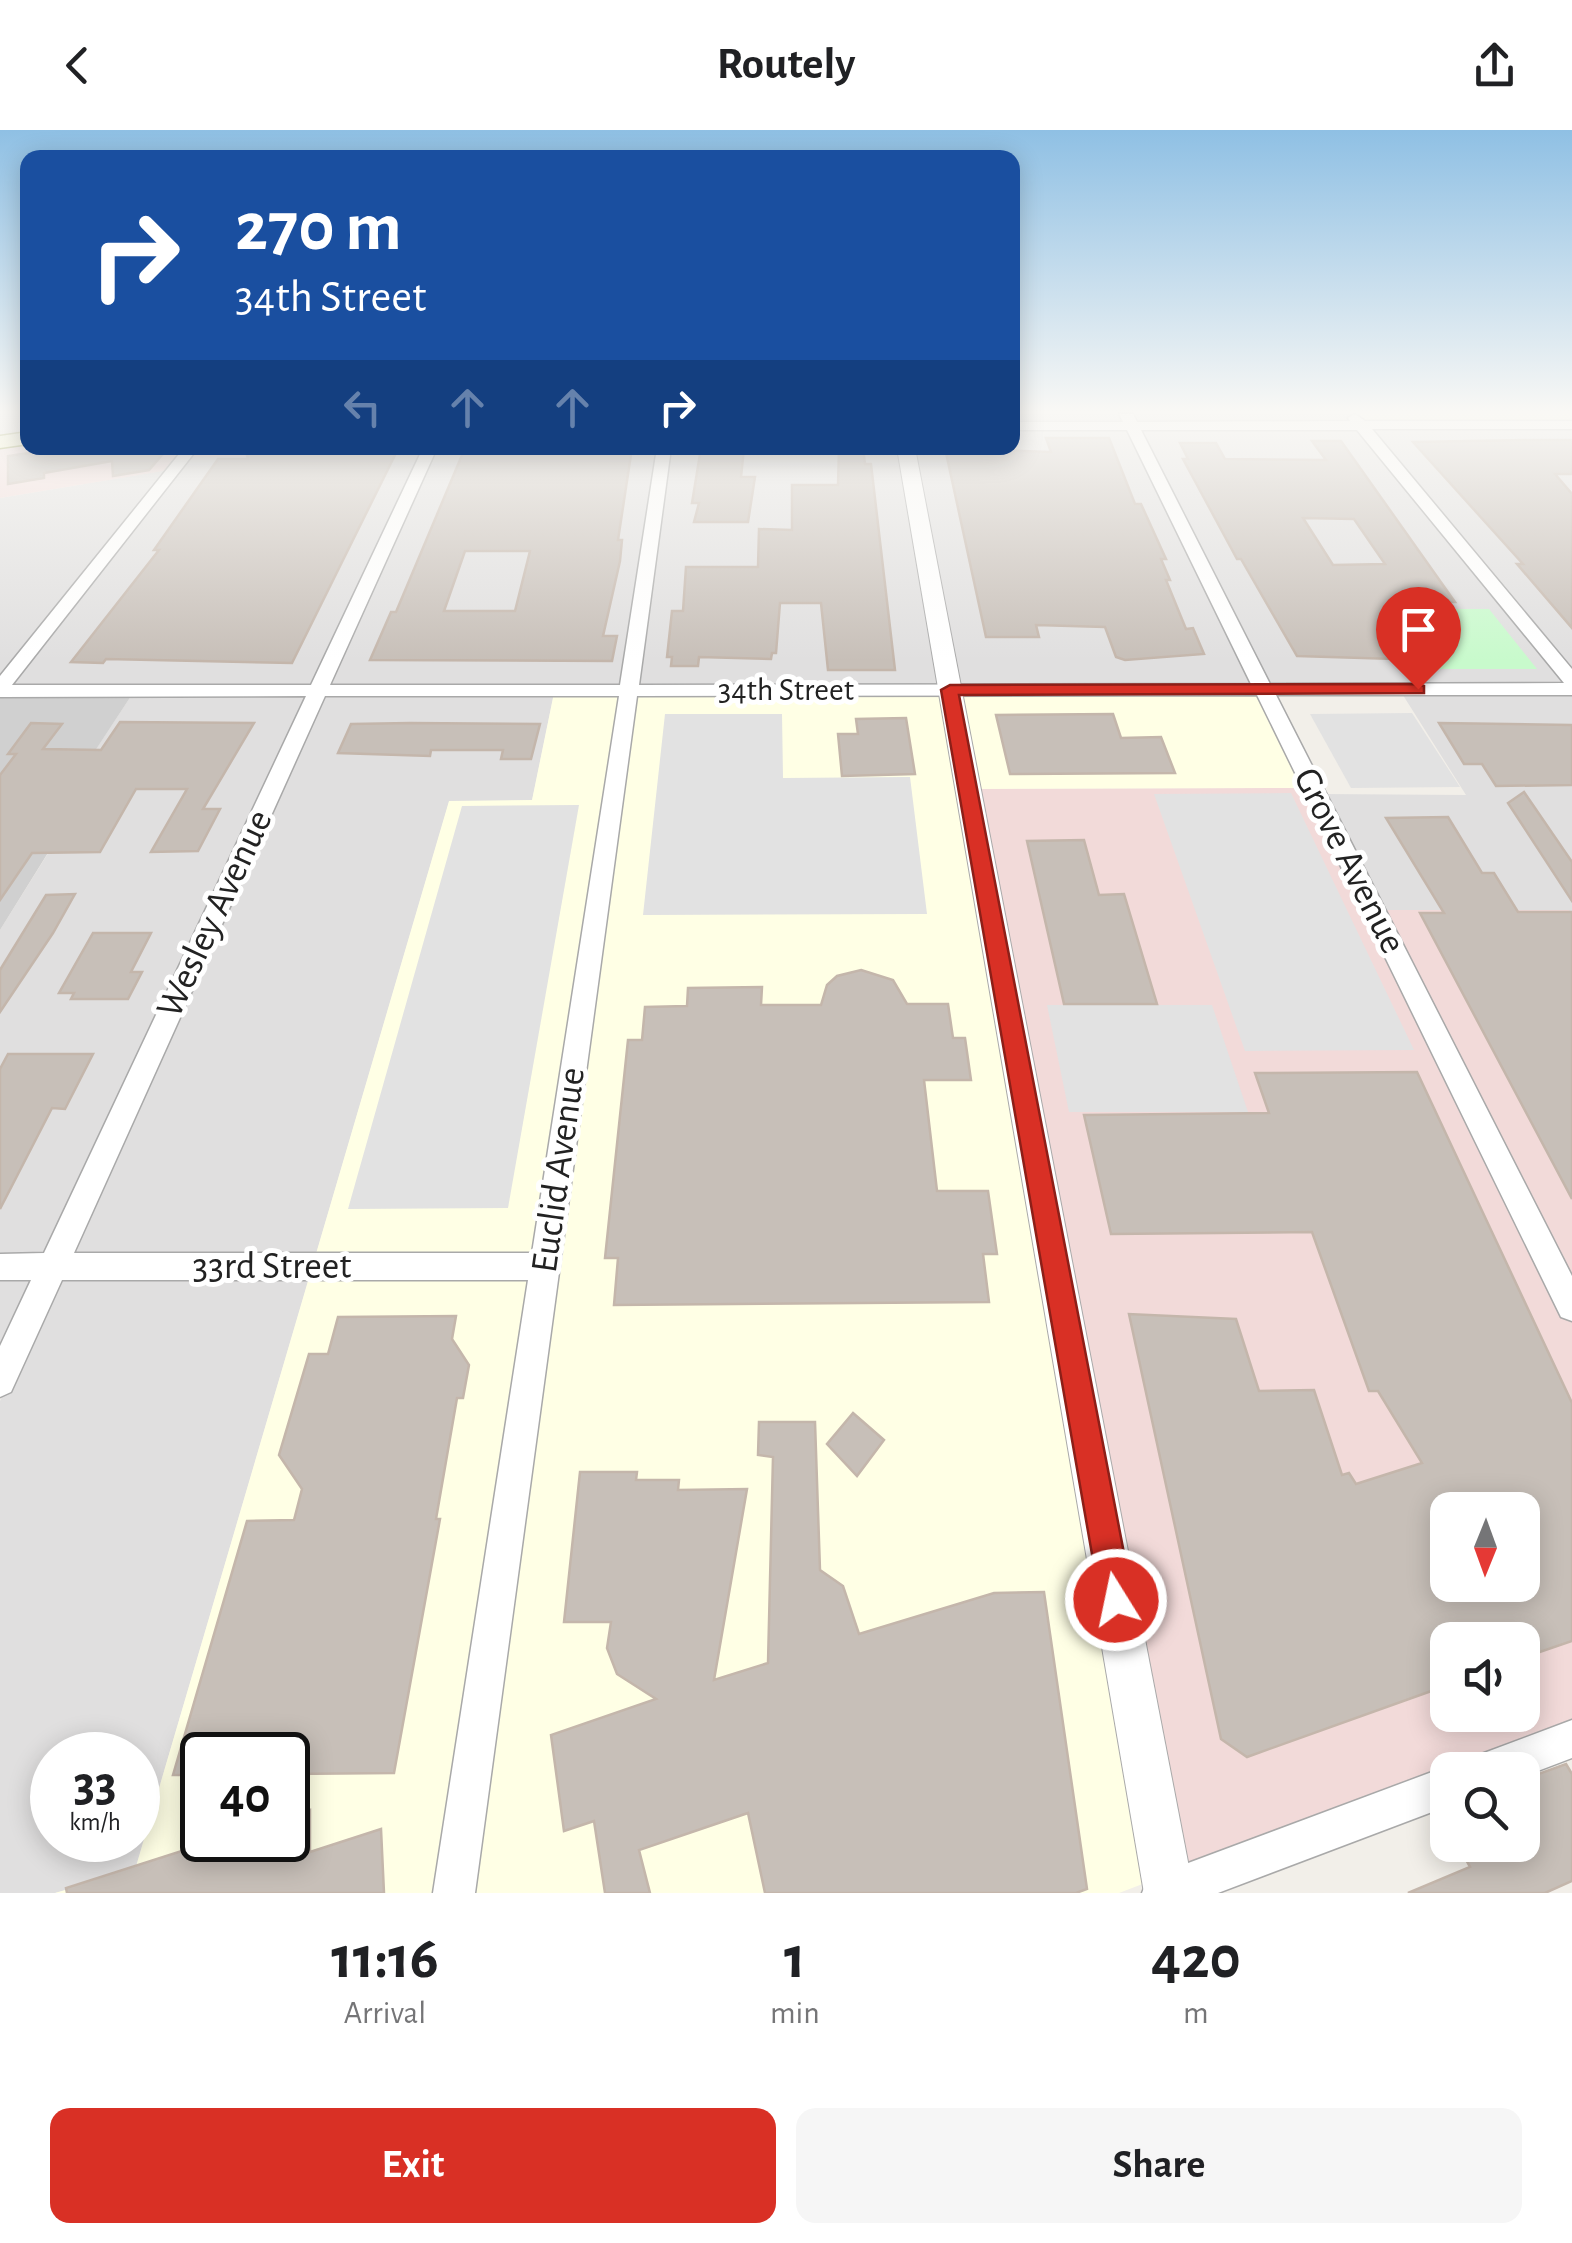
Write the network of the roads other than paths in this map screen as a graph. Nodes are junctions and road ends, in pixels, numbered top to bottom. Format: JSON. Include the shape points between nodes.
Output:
{"nodes":[{"id":1,"x":152,"y":496,"type":"edge"},
{"id":2,"x":408,"y":496,"type":"edge"},
{"id":3,"x":657,"y":496,"type":"edge"},
{"id":4,"x":915,"y":496,"type":"edge"},
{"id":5,"x":1167,"y":496,"type":"edge"},
{"id":6,"x":1420,"y":496,"type":"edge"},
{"id":7,"x":1572,"y":681,"type":"edge"},
{"id":8,"x":0,"y":689,"type":"edge"},
{"id":9,"x":1572,"y":689,"type":"edge"},
{"id":10,"x":628,"y":690,"type":"junction"},
{"id":11,"x":950,"y":690,"type":"junction"},
{"id":12,"x":1264,"y":690,"type":"junction"},
{"id":13,"x":318,"y":691,"type":"junction"},
{"id":14,"x":545,"y":1266,"type":"junction"},
{"id":15,"x":0,"y":1267,"type":"edge"},
{"id":16,"x":52,"y":1267,"type":"junction"},
{"id":17,"x":1572,"y":1307,"type":"edge"},
{"id":18,"x":0,"y":1381,"type":"edge"},
{"id":19,"x":1572,"y":1739,"type":"edge"},
{"id":20,"x":1538,"y":1752,"type":"edge"},
{"id":21,"x":1430,"y":1793,"type":"edge"},
{"id":22,"x":1167,"y":1892,"type":"edge"},
{"id":23,"x":454,"y":1893,"type":"edge"}],
"edges":[{"from":1,"to":8,"type":"street"},
{"from":2,"to":13,"type":"street","name":"Wesley Avenue"},
{"from":3,"to":10,"type":"street","name":"Euclid Avenue"},
{"from":4,"to":11,"type":"street"},
{"from":5,"to":12,"type":"street","name":"Grove Avenue"},
{"from":6,"to":7,"type":"street"},
{"from":8,"to":13,"type":"street","name":"34th Street"},
{"from":9,"to":12,"type":"street","name":"34th Street"},
{"from":10,"to":11,"type":"street","name":"34th Street"},
{"from":10,"to":13,"type":"street","name":"34th Street"},
{"from":10,"to":14,"type":"street","name":"Euclid Avenue"},
{"from":11,"to":12,"type":"street","name":"34th Street"},
{"from":11,"to":22,"type":"street"},
{"from":12,"to":17,"type":"street","name":"Grove Avenue"},
{"from":13,"to":16,"type":"street","name":"Wesley Avenue"},
{"from":14,"to":16,"type":"street","name":"33rd Street"},
{"from":14,"to":23,"type":"street","name":"Euclid Avenue"},
{"from":15,"to":16,"type":"street","name":"33rd Street"},
{"from":16,"to":18,"type":"street","name":"Wesley Avenue"},
{"from":19,"to":20,"type":"street"},
{"from":21,"to":22,"type":"street"}]}
